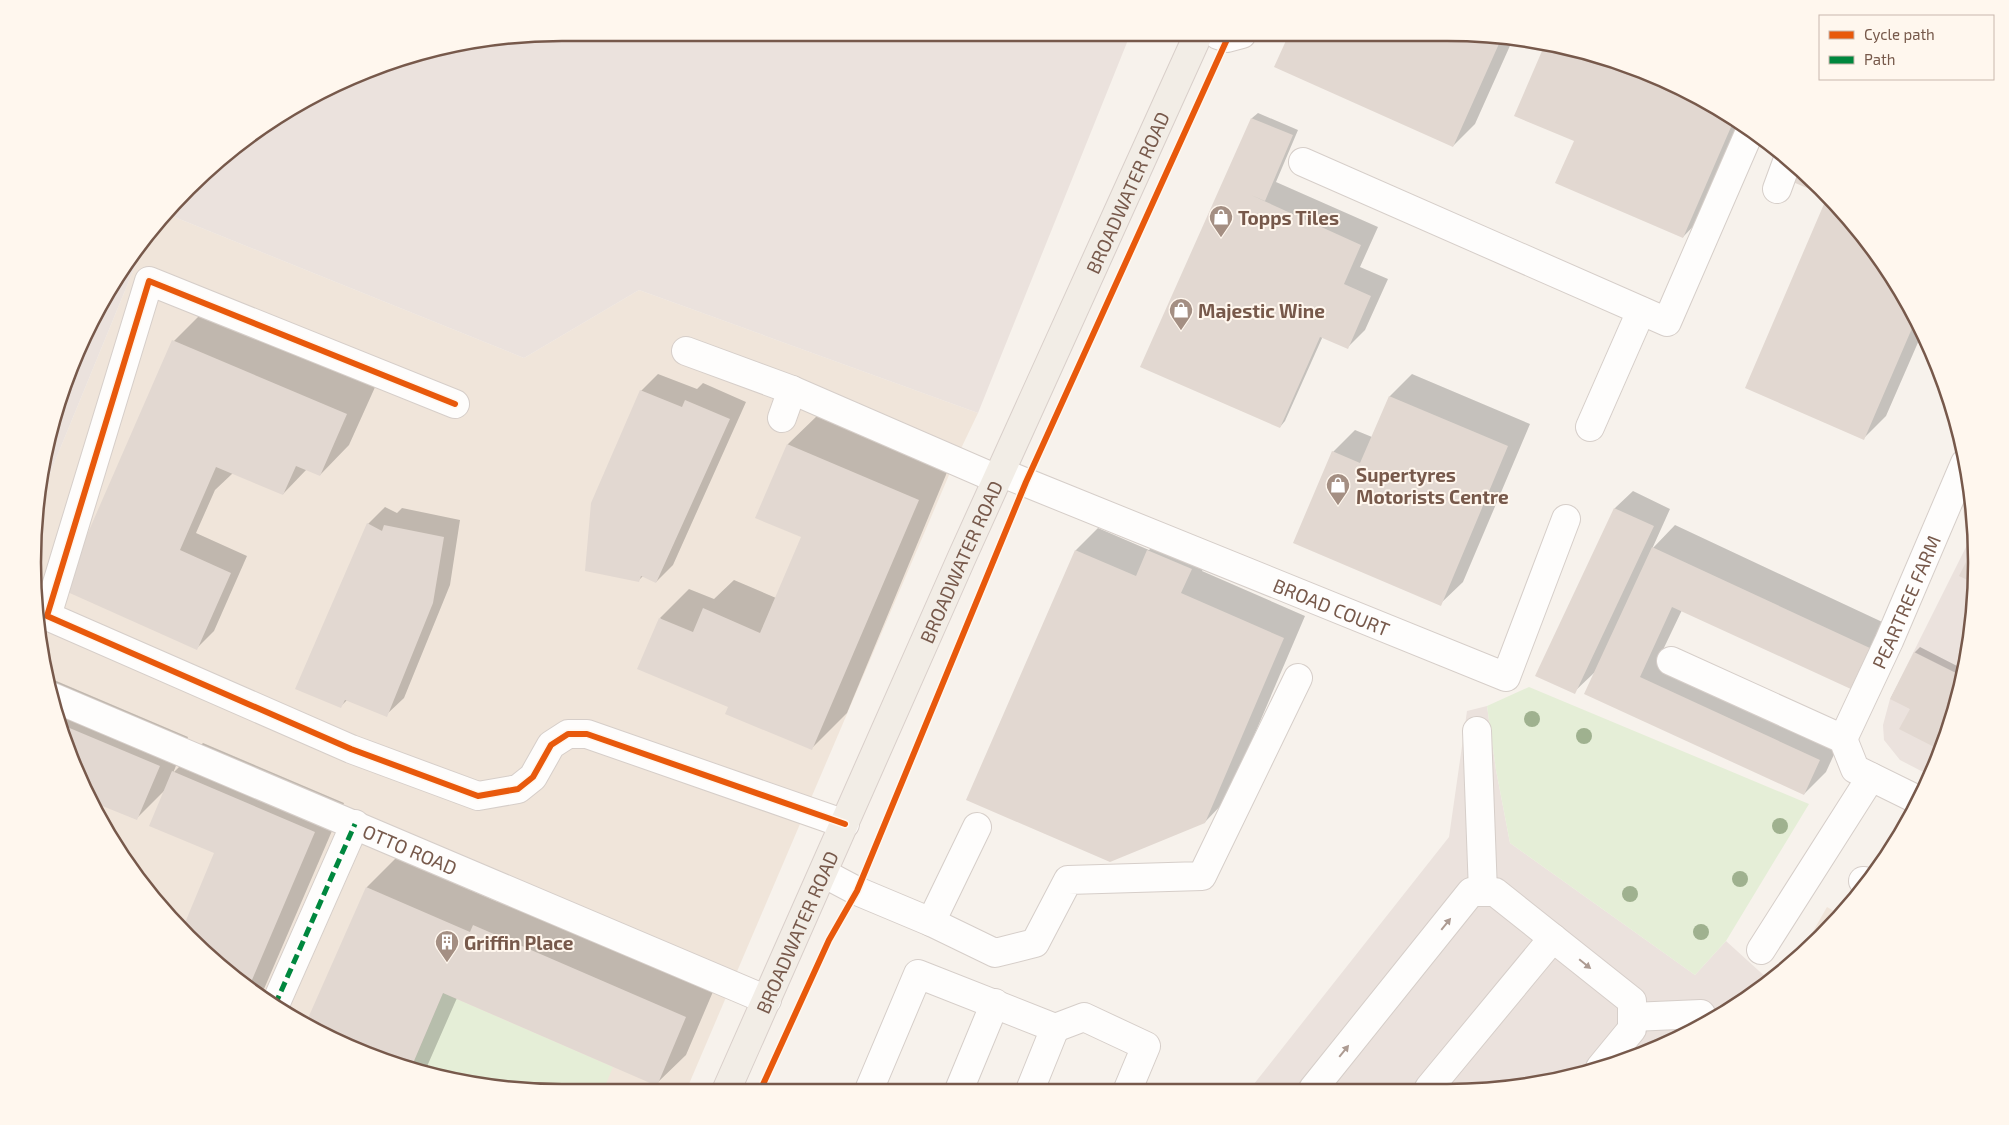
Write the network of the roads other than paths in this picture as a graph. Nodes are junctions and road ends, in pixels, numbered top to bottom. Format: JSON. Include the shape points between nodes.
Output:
{"nodes":[{"id":1,"x":1195,"y":41,"type":"edge"},
{"id":2,"x":1747,"y":137,"type":"edge"},
{"id":3,"x":1303,"y":162,"type":"dead end"},
{"id":4,"x":1785,"y":167,"type":"edge"},
{"id":5,"x":1776,"y":189,"type":"dead end"},
{"id":6,"x":1642,"y":311,"type":"junction"},
{"id":7,"x":686,"y":352,"type":"dead end"},
{"id":8,"x":792,"y":390,"type":"junction"},
{"id":9,"x":455,"y":404,"type":"dead end"},
{"id":10,"x":782,"y":418,"type":"dead end"},
{"id":11,"x":1590,"y":426,"type":"dead end"},
{"id":12,"x":999,"y":475,"type":"junction"},
{"id":13,"x":1960,"y":475,"type":"edge"},
{"id":14,"x":1566,"y":519,"type":"dead end"},
{"id":15,"x":1671,"y":661,"type":"dead end"},
{"id":16,"x":1298,"y":678,"type":"dead end"},
{"id":17,"x":62,"y":705,"type":"edge"},
{"id":18,"x":1477,"y":731,"type":"dead end"},
{"id":19,"x":1844,"y":739,"type":"junction"},
{"id":20,"x":1871,"y":776,"type":"junction"},
{"id":21,"x":1912,"y":797,"type":"edge"},
{"id":22,"x":355,"y":824,"type":"junction"},
{"id":23,"x":845,"y":824,"type":"junction"},
{"id":24,"x":977,"y":827,"type":"dead end"},
{"id":25,"x":823,"y":873,"type":"junction"},
{"id":26,"x":1483,"y":892,"type":"junction"},
{"id":27,"x":931,"y":922,"type":"junction"},
{"id":28,"x":1553,"y":938,"type":"junction"},
{"id":29,"x":1761,"y":950,"type":"dead end"},
{"id":30,"x":278,"y":999,"type":"edge"},
{"id":31,"x":767,"y":1000,"type":"junction"},
{"id":32,"x":995,"y":1003,"type":"junction"},
{"id":33,"x":1701,"y":1014,"type":"dead end"},
{"id":34,"x":1632,"y":1017,"type":"junction"},
{"id":35,"x":1055,"y":1028,"type":"junction"},
{"id":36,"x":1608,"y":1058,"type":"edge"},
{"id":37,"x":729,"y":1084,"type":"edge"},
{"id":38,"x":872,"y":1084,"type":"edge"},
{"id":39,"x":961,"y":1084,"type":"edge"},
{"id":40,"x":1032,"y":1084,"type":"edge"},
{"id":41,"x":1130,"y":1084,"type":"edge"},
{"id":42,"x":1317,"y":1084,"type":"edge"},
{"id":43,"x":1432,"y":1084,"type":"edge"}],
"edges":[{"from":1,"to":12,"type":"main road","name":"BROADWATER ROAD"},
{"from":2,"to":6,"type":"street","via":[[1667,322]]},
{"from":3,"to":6,"type":"street"},
{"from":4,"to":5,"type":"street"},
{"from":6,"to":11,"type":"street"},
{"from":7,"to":8,"type":"street"},
{"from":8,"to":10,"type":"street"},
{"from":8,"to":12,"type":"street"},
{"from":9,"to":23,"type":"street","via":[[149,281],[47,616],[351,749],[478,796],[518,789],[532,777],[551,745],[568,734],[587,734]]},
{"from":12,"to":14,"type":"street","name":"BROAD COURT","via":[[1506,677]]},
{"from":12,"to":23,"type":"main road","name":"BROADWATER ROAD"},
{"from":13,"to":19,"type":"street","name":"PEARTREE FARM"},
{"from":15,"to":19,"type":"street"},
{"from":16,"to":27,"type":"street","via":[[1202,876],[1068,880],[1035,942],[995,954]]},
{"from":17,"to":22,"type":"street","name":"OTTO ROAD","via":[[78,720]]},
{"from":18,"to":26,"type":"street"},
{"from":19,"to":20,"type":"street","via":[[1855,769]]},
{"from":20,"to":21,"type":"street"},
{"from":20,"to":29,"type":"street"},
{"from":22,"to":30,"type":"street"},
{"from":22,"to":31,"type":"street","name":"OTTO ROAD"},
{"from":23,"to":25,"type":"main road","name":"BROADWATER ROAD"},
{"from":24,"to":27,"type":"street"},
{"from":25,"to":27,"type":"street"},
{"from":25,"to":31,"type":"main road","name":"BROADWATER ROAD"},
{"from":26,"to":28,"type":"street","via":[[1495,892]]},
{"from":42,"to":26,"type":"street","one_way":true,"via":[[1471,892]]},
{"from":28,"to":34,"type":"street","one_way":true,"via":[[1632,1001]]},
{"from":28,"to":43,"type":"street"},
{"from":31,"to":37,"type":"main road","name":"BROADWATER ROAD"},
{"from":32,"to":35,"type":"street"},
{"from":32,"to":38,"type":"street","via":[[918,974]]},
{"from":32,"to":39,"type":"street"},
{"from":33,"to":34,"type":"street"},
{"from":34,"to":36,"type":"street","via":[[1632,1029]]},
{"from":35,"to":40,"type":"street"},
{"from":35,"to":41,"type":"street","via":[[1084,1017],[1146,1046]]}]}
